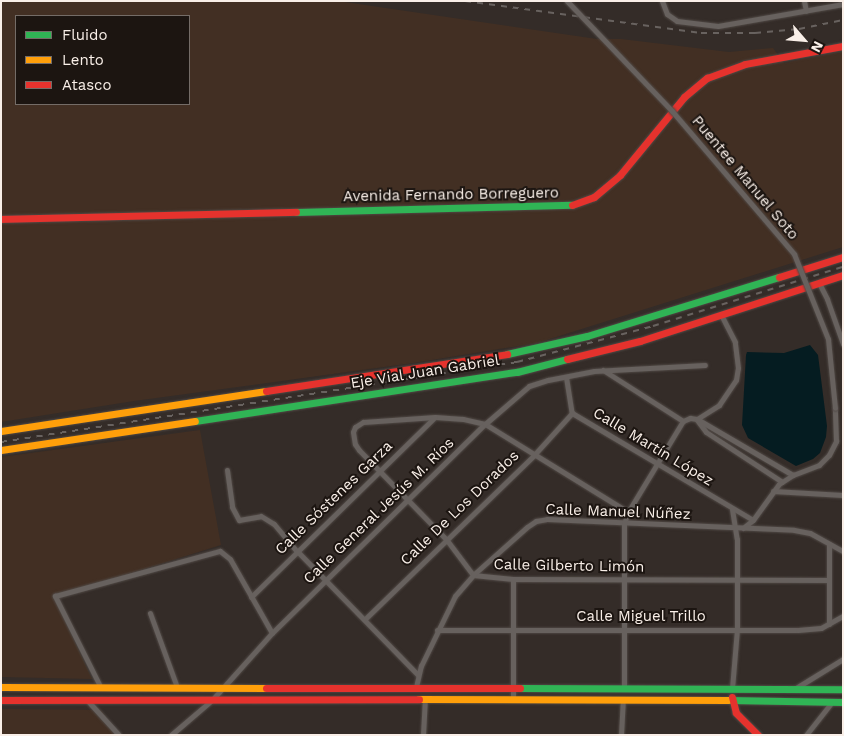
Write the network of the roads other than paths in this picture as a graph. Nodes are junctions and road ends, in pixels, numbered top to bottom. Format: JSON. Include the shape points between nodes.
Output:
{"nodes":[{"id":1,"x":566,"y":1,"type":"edge"},
{"id":2,"x":662,"y":1,"type":"edge"},
{"id":3,"x":804,"y":1,"type":"edge"},
{"id":4,"x":843,"y":4,"type":"edge"},
{"id":5,"x":806,"y":11,"type":"junction"},
{"id":6,"x":843,"y":46,"type":"edge"},
{"id":7,"x":1,"y":219,"type":"edge"},
{"id":8,"x":843,"y":257,"type":"edge"},
{"id":9,"x":843,"y":275,"type":"edge"},
{"id":10,"x":818,"y":283,"type":"junction"},
{"id":11,"x":720,"y":315,"type":"junction"},
{"id":12,"x":843,"y":344,"type":"edge"},
{"id":13,"x":705,"y":365,"type":"dead end"},
{"id":14,"x":604,"y":370,"type":"junction"},
{"id":15,"x":566,"y":377,"type":"junction"},
{"id":16,"x":572,"y":413,"type":"junction"},
{"id":17,"x":435,"y":417,"type":"junction"},
{"id":18,"x":697,"y":419,"type":"junction"},
{"id":19,"x":683,"y":421,"type":"junction"},
{"id":20,"x":485,"y":424,"type":"junction"},
{"id":21,"x":1,"y":431,"type":"edge"},
{"id":22,"x":1,"y":450,"type":"edge"},
{"id":23,"x":534,"y":455,"type":"junction"},
{"id":24,"x":657,"y":463,"type":"junction"},
{"id":25,"x":227,"y":470,"type":"dead end"},
{"id":26,"x":379,"y":471,"type":"junction"},
{"id":27,"x":793,"y":475,"type":"junction"},
{"id":28,"x":782,"y":482,"type":"junction"},
{"id":29,"x":773,"y":491,"type":"junction"},
{"id":30,"x":843,"y":495,"type":"edge"},
{"id":31,"x":409,"y":500,"type":"junction"},
{"id":32,"x":732,"y":509,"type":"junction"},
{"id":33,"x":628,"y":512,"type":"junction"},
{"id":34,"x":754,"y":520,"type":"junction"},
{"id":35,"x":624,"y":524,"type":"junction"},
{"id":36,"x":743,"y":528,"type":"junction"},
{"id":37,"x":736,"y":529,"type":"junction"},
{"id":38,"x":446,"y":539,"type":"junction"},
{"id":39,"x":830,"y":544,"type":"junction"},
{"id":40,"x":296,"y":551,"type":"junction"},
{"id":41,"x":843,"y":552,"type":"edge"},
{"id":42,"x":473,"y":575,"type":"junction"},
{"id":43,"x":513,"y":579,"type":"junction"},
{"id":44,"x":326,"y":580,"type":"junction"},
{"id":45,"x":624,"y":580,"type":"junction"},
{"id":46,"x":737,"y":580,"type":"junction"},
{"id":47,"x":829,"y":580,"type":"junction"},
{"id":48,"x":251,"y":597,"type":"junction"},
{"id":49,"x":150,"y":613,"type":"dead end"},
{"id":50,"x":843,"y":616,"type":"edge"},
{"id":51,"x":364,"y":619,"type":"junction"},
{"id":52,"x":829,"y":624,"type":"junction"},
{"id":53,"x":512,"y":629,"type":"junction"},
{"id":54,"x":737,"y":629,"type":"junction"},
{"id":55,"x":437,"y":630,"type":"junction"},
{"id":56,"x":624,"y":630,"type":"junction"},
{"id":57,"x":272,"y":633,"type":"junction"},
{"id":58,"x":843,"y":659,"type":"edge"},
{"id":59,"x":418,"y":675,"type":"junction"},
{"id":60,"x":100,"y":686,"type":"junction"},
{"id":61,"x":1,"y":687,"type":"edge"},
{"id":62,"x":177,"y":687,"type":"junction"},
{"id":63,"x":225,"y":687,"type":"junction"},
{"id":64,"x":416,"y":687,"type":"junction"},
{"id":65,"x":513,"y":687,"type":"junction"},
{"id":66,"x":624,"y":687,"type":"junction"},
{"id":67,"x":732,"y":688,"type":"junction"},
{"id":68,"x":843,"y":689,"type":"edge"},
{"id":69,"x":794,"y":690,"type":"junction"},
{"id":70,"x":1,"y":700,"type":"edge"},
{"id":71,"x":87,"y":700,"type":"junction"},
{"id":72,"x":212,"y":700,"type":"junction"},
{"id":73,"x":425,"y":700,"type":"junction"},
{"id":74,"x":513,"y":700,"type":"junction"},
{"id":75,"x":623,"y":700,"type":"junction"},
{"id":76,"x":732,"y":700,"type":"junction"},
{"id":77,"x":832,"y":702,"type":"junction"},
{"id":78,"x":843,"y":702,"type":"edge"},
{"id":79,"x":119,"y":735,"type":"edge"},
{"id":80,"x":171,"y":735,"type":"edge"},
{"id":81,"x":424,"y":735,"type":"edge"},
{"id":82,"x":621,"y":735,"type":"edge"},
{"id":83,"x":758,"y":735,"type":"edge"},
{"id":84,"x":806,"y":735,"type":"edge"}],
"edges":[{"from":1,"to":27,"type":"street","name":"Puentee Manuel Soto","bridge":true,"via":[[672,111],[794,254],[828,339],[836,440],[829,455],[819,465]]},
{"from":2,"to":5,"type":"street","via":[[667,14],[677,21],[725,26],[757,17]]},
{"from":3,"to":5,"type":"street"},
{"from":4,"to":5,"type":"street"},
{"from":6,"to":7,"type":"main road","name":"Avenida Fernando Borreguero","via":[[745,64],[707,78],[684,97],[620,176],[580,204]]},
{"from":8,"to":21,"type":"main road","name":"Eje Vial Juan Gabriel","via":[[588,336],[516,353]]},
{"from":9,"to":10,"type":"main road","name":"Eje Vial Juan Gabriel"},
{"from":10,"to":11,"type":"main road","name":"Eje Vial Juan Gabriel"},
{"from":10,"to":12,"type":"street"},
{"from":11,"to":18,"type":"street","via":[[735,342],[736,380],[720,405]]},
{"from":11,"to":22,"type":"main road","name":"Eje Vial Juan Gabriel","via":[[586,356],[517,372]]},
{"from":13,"to":14,"type":"street","name":"Calle General Jesús M. Ríos"},
{"from":14,"to":15,"type":"street","name":"Calle General Jesús M. Ríos"},
{"from":14,"to":19,"type":"street"},
{"from":15,"to":16,"type":"street","name":"Calle Martín López"},
{"from":15,"to":20,"type":"street","name":"Calle General Jesús M. Ríos","via":[[529,386]]},
{"from":16,"to":23,"type":"street","name":"Calle De Los Dorados"},
{"from":16,"to":24,"type":"street","name":"Calle Martín López"},
{"from":17,"to":20,"type":"street"},
{"from":17,"to":26,"type":"street","name":"Calle Sóstenes Garza"},
{"from":17,"to":26,"type":"street","name":"Calle Gilberto Limón","via":[[363,422],[354,427],[355,444]]},
{"from":18,"to":19,"type":"street"},
{"from":18,"to":27,"type":"street"},
{"from":18,"to":28,"type":"street","via":[[706,432]]},
{"from":19,"to":24,"type":"street"},
{"from":20,"to":23,"type":"street"},
{"from":20,"to":31,"type":"street","name":"Calle General Jesús M. Ríos"},
{"from":23,"to":33,"type":"street"},
{"from":23,"to":38,"type":"street","name":"Calle De Los Dorados"},
{"from":24,"to":32,"type":"street","name":"Calle Martín López"},
{"from":24,"to":33,"type":"street"},
{"from":25,"to":40,"type":"street","via":[[232,507],[239,520],[261,516],[267,519]]},
{"from":26,"to":31,"type":"street","name":"Calle Gilberto Limón"},
{"from":26,"to":40,"type":"street","name":"Calle Sóstenes Garza"},
{"from":27,"to":28,"type":"street","name":"Puentee Manuel Soto"},
{"from":28,"to":29,"type":"street","name":"Puentee Manuel Soto"},
{"from":29,"to":30,"type":"street"},
{"from":29,"to":34,"type":"street","name":"Puentee Manuel Soto"},
{"from":31,"to":38,"type":"street","name":"Calle Gilberto Limón"},
{"from":31,"to":44,"type":"street","name":"Calle General Jesús M. Ríos"},
{"from":32,"to":34,"type":"street","name":"Calle Martín López"},
{"from":32,"to":37,"type":"street"},
{"from":33,"to":35,"type":"street"},
{"from":34,"to":36,"type":"street"},
{"from":35,"to":37,"type":"street","name":"Calle Manuel Núñez"},
{"from":35,"to":42,"type":"street","name":"Calle Manuel Núñez","via":[[536,521]]},
{"from":35,"to":45,"type":"street"},
{"from":36,"to":37,"type":"street","name":"Calle Manuel Núñez"},
{"from":36,"to":39,"type":"street","name":"Calle Manuel Núñez","via":[[802,531]]},
{"from":37,"to":46,"type":"street"},
{"from":38,"to":42,"type":"street","name":"Calle Gilberto Limón"},
{"from":38,"to":51,"type":"street","name":"Calle De Los Dorados"},
{"from":39,"to":41,"type":"street","name":"Calle Manuel Núñez"},
{"from":39,"to":47,"type":"street"},
{"from":40,"to":44,"type":"street"},
{"from":40,"to":48,"type":"street","name":"Calle Sóstenes Garza"},
{"from":42,"to":43,"type":"street","name":"Calle Gilberto Limón"},
{"from":42,"to":55,"type":"street","name":"Calle Manuel Núñez","via":[[455,596]]},
{"from":43,"to":45,"type":"street","name":"Calle Gilberto Limón"},
{"from":43,"to":53,"type":"street"},
{"from":44,"to":51,"type":"street"},
{"from":44,"to":57,"type":"street","name":"Calle General Jesús M. Ríos"},
{"from":45,"to":46,"type":"street","name":"Calle Gilberto Limón"},
{"from":45,"to":56,"type":"street"},
{"from":46,"to":47,"type":"street","name":"Calle Gilberto Limón"},
{"from":46,"to":54,"type":"street"},
{"from":47,"to":52,"type":"street"},
{"from":48,"to":57,"type":"street"},
{"from":48,"to":60,"type":"street","via":[[230,559],[225,553],[216,551],[55,596]]},
{"from":49,"to":62,"type":"street"},
{"from":50,"to":52,"type":"street","name":"Calle Miguel Trillo"},
{"from":51,"to":59,"type":"street"},
{"from":52,"to":54,"type":"street","name":"Calle Miguel Trillo","via":[[812,630]]},
{"from":53,"to":55,"type":"street","name":"Calle Miguel Trillo"},
{"from":53,"to":56,"type":"street","name":"Calle Miguel Trillo"},
{"from":53,"to":65,"type":"street"},
{"from":54,"to":56,"type":"street","name":"Calle Miguel Trillo"},
{"from":54,"to":67,"type":"street"},
{"from":55,"to":59,"type":"street","name":"Calle Manuel Núñez"},
{"from":56,"to":66,"type":"street"},
{"from":57,"to":63,"type":"street","name":"Calle General Jesús M. Ríos"},
{"from":58,"to":69,"type":"street"},
{"from":59,"to":64,"type":"street","name":"Calle Manuel Núñez"},
{"from":60,"to":61,"type":"main road"},
{"from":60,"to":62,"type":"main road"},
{"from":62,"to":63,"type":"main road"},
{"from":63,"to":64,"type":"main road"},
{"from":63,"to":72,"type":"street","name":"Calle General Jesús M. Ríos"},
{"from":64,"to":65,"type":"main road"},
{"from":65,"to":66,"type":"main road"},
{"from":65,"to":74,"type":"street"},
{"from":66,"to":67,"type":"main road"},
{"from":67,"to":69,"type":"main road"},
{"from":67,"to":76,"type":"main road"},
{"from":68,"to":69,"type":"main road"},
{"from":70,"to":71,"type":"main road"},
{"from":71,"to":72,"type":"main road"},
{"from":71,"to":79,"type":"street"},
{"from":72,"to":73,"type":"main road"},
{"from":72,"to":80,"type":"street","name":"Calle General Jesús M. Ríos"},
{"from":73,"to":74,"type":"main road"},
{"from":73,"to":81,"type":"street"},
{"from":74,"to":75,"type":"main road"},
{"from":75,"to":76,"type":"main road"},
{"from":75,"to":82,"type":"street"},
{"from":76,"to":77,"type":"main road"},
{"from":76,"to":83,"type":"main road","via":[[736,713]]},
{"from":77,"to":78,"type":"main road"},
{"from":77,"to":84,"type":"street"}]}
